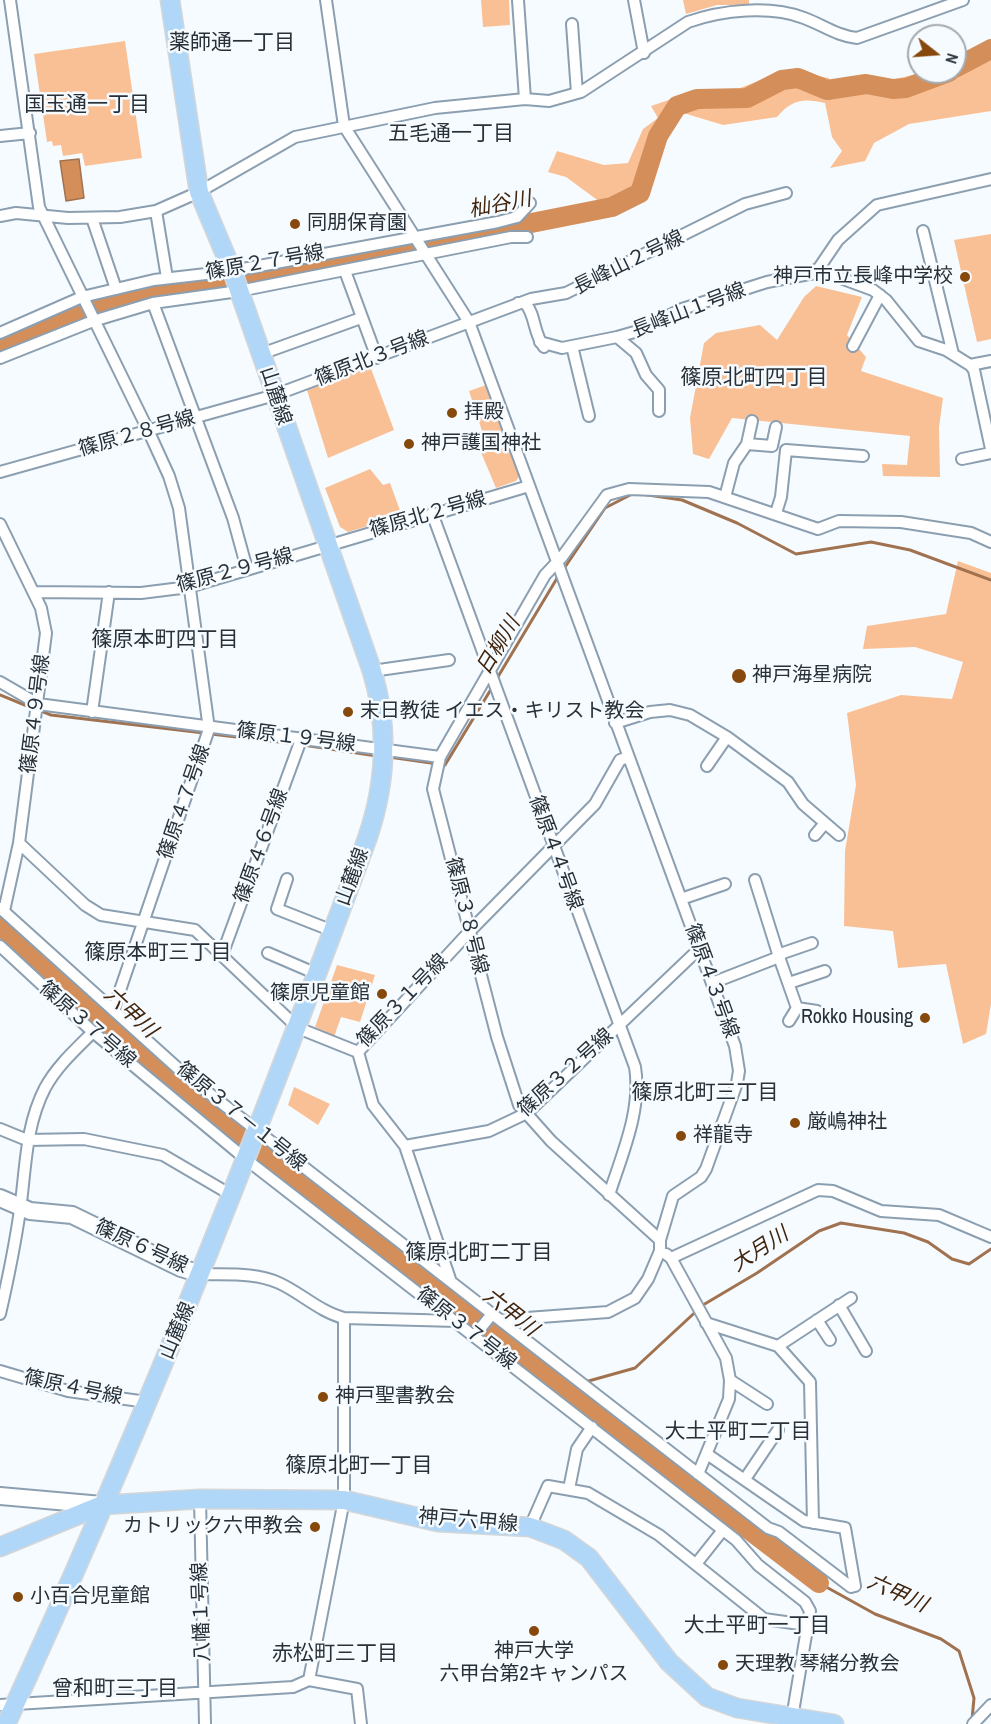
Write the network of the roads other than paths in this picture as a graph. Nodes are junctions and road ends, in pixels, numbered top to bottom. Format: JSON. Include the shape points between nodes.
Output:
{"nodes":[{"id":1,"x":10,"y":0,"type":"edge"},
{"id":2,"x":17,"y":0,"type":"edge"},
{"id":3,"x":170,"y":0,"type":"edge"},
{"id":4,"x":326,"y":0,"type":"edge"},
{"id":5,"x":518,"y":0,"type":"edge"},
{"id":6,"x":634,"y":0,"type":"edge"},
{"id":7,"x":963,"y":0,"type":"edge"},
{"id":8,"x":0,"y":1,"type":"edge"},
{"id":9,"x":947,"y":3,"type":"edge"},
{"id":10,"x":572,"y":24,"type":"dead end"},
{"id":11,"x":644,"y":53,"type":"junction"},
{"id":12,"x":577,"y":93,"type":"junction"},
{"id":13,"x":525,"y":99,"type":"junction"},
{"id":14,"x":344,"y":126,"type":"junction"},
{"id":15,"x":30,"y":133,"type":"junction"},
{"id":16,"x":0,"y":136,"type":"edge"},
{"id":17,"x":991,"y":179,"type":"edge"},
{"id":18,"x":200,"y":192,"type":"junction"},
{"id":19,"x":786,"y":193,"type":"dead end"},
{"id":20,"x":530,"y":203,"type":"dead end"},
{"id":21,"x":156,"y":211,"type":"junction"},
{"id":22,"x":0,"y":216,"type":"edge"},
{"id":23,"x":43,"y":216,"type":"junction"},
{"id":24,"x":92,"y":218,"type":"junction"},
{"id":25,"x":923,"y":231,"type":"dead end"},
{"id":26,"x":527,"y":237,"type":"dead end"},
{"id":27,"x":416,"y":238,"type":"junction"},
{"id":28,"x":427,"y":254,"type":"junction"},
{"id":29,"x":345,"y":271,"type":"junction"},
{"id":30,"x":809,"y":274,"type":"junction"},
{"id":31,"x":167,"y":278,"type":"junction"},
{"id":32,"x":236,"y":281,"type":"junction"},
{"id":33,"x":116,"y":289,"type":"junction"},
{"id":34,"x":880,"y":295,"type":"junction"},
{"id":35,"x":82,"y":297,"type":"junction"},
{"id":36,"x":153,"y":303,"type":"junction"},
{"id":37,"x":518,"y":303,"type":"junction"},
{"id":38,"x":362,"y":318,"type":"junction"},
{"id":39,"x":93,"y":321,"type":"junction"},
{"id":40,"x":469,"y":322,"type":"junction"},
{"id":41,"x":0,"y":333,"type":"edge"},
{"id":42,"x":611,"y":338,"type":"junction"},
{"id":43,"x":853,"y":346,"type":"dead end"},
{"id":44,"x":573,"y":349,"type":"junction"},
{"id":45,"x":261,"y":354,"type":"junction"},
{"id":46,"x":953,"y":354,"type":"junction"},
{"id":47,"x":0,"y":358,"type":"edge"},
{"id":48,"x":377,"y":358,"type":"junction"},
{"id":49,"x":991,"y":361,"type":"edge"},
{"id":50,"x":970,"y":365,"type":"junction"},
{"id":51,"x":274,"y":395,"type":"junction"},
{"id":52,"x":658,"y":411,"type":"dead end"},
{"id":53,"x":589,"y":416,"type":"dead end"},
{"id":54,"x":195,"y":417,"type":"junction"},
{"id":55,"x":752,"y":422,"type":"dead end"},
{"id":56,"x":776,"y":427,"type":"dead end"},
{"id":57,"x":148,"y":430,"type":"junction"},
{"id":58,"x":747,"y":444,"type":"junction"},
{"id":59,"x":991,"y":451,"type":"edge"},
{"id":60,"x":863,"y":456,"type":"dead end"},
{"id":61,"x":962,"y":459,"type":"dead end"},
{"id":62,"x":0,"y":472,"type":"edge"},
{"id":63,"x":529,"y":486,"type":"junction"},
{"id":64,"x":725,"y":497,"type":"junction"},
{"id":65,"x":432,"y":513,"type":"junction"},
{"id":66,"x":776,"y":513,"type":"junction"},
{"id":67,"x":0,"y":524,"type":"edge"},
{"id":68,"x":991,"y":542,"type":"edge"},
{"id":69,"x":327,"y":545,"type":"junction"},
{"id":70,"x":557,"y":563,"type":"junction"},
{"id":71,"x":247,"y":569,"type":"junction"},
{"id":72,"x":189,"y":587,"type":"junction"},
{"id":73,"x":34,"y":592,"type":"junction"},
{"id":74,"x":109,"y":592,"type":"junction"},
{"id":75,"x":449,"y":660,"type":"dead end"},
{"id":76,"x":372,"y":671,"type":"junction"},
{"id":77,"x":492,"y":673,"type":"junction"},
{"id":78,"x":0,"y":682,"type":"edge"},
{"id":79,"x":38,"y":704,"type":"junction"},
{"id":80,"x":92,"y":712,"type":"junction"},
{"id":81,"x":615,"y":723,"type":"junction"},
{"id":82,"x":208,"y":733,"type":"junction"},
{"id":83,"x":727,"y":737,"type":"junction"},
{"id":84,"x":302,"y":738,"type":"junction"},
{"id":85,"x":384,"y":749,"type":"junction"},
{"id":86,"x":628,"y":757,"type":"junction"},
{"id":87,"x":440,"y":758,"type":"junction"},
{"id":88,"x":707,"y":765,"type":"dead end"},
{"id":89,"x":825,"y":823,"type":"junction"},
{"id":90,"x":815,"y":835,"type":"dead end"},
{"id":91,"x":839,"y":835,"type":"dead end"},
{"id":92,"x":19,"y":843,"type":"junction"},
{"id":93,"x":552,"y":848,"type":"junction"},
{"id":94,"x":287,"y":879,"type":"dead end"},
{"id":95,"x":755,"y":880,"type":"dead end"},
{"id":96,"x":725,"y":884,"type":"dead end"},
{"id":97,"x":681,"y":899,"type":"junction"},
{"id":98,"x":2,"y":909,"type":"edge"},
{"id":99,"x":145,"y":920,"type":"junction"},
{"id":100,"x":333,"y":930,"type":"junction"},
{"id":101,"x":470,"y":931,"type":"junction"},
{"id":102,"x":812,"y":943,"type":"dead end"},
{"id":103,"x":0,"y":947,"type":"edge"},
{"id":104,"x":699,"y":949,"type":"junction"},
{"id":105,"x":268,"y":953,"type":"dead end"},
{"id":106,"x":222,"y":955,"type":"junction"},
{"id":107,"x":779,"y":957,"type":"junction"},
{"id":108,"x":825,"y":971,"type":"dead end"},
{"id":109,"x":318,"y":974,"type":"junction"},
{"id":110,"x":712,"y":983,"type":"junction"},
{"id":111,"x":789,"y":983,"type":"junction"},
{"id":112,"x":114,"y":1008,"type":"junction"},
{"id":113,"x":797,"y":1008,"type":"junction"},
{"id":114,"x":817,"y":1011,"type":"dead end"},
{"id":115,"x":789,"y":1020,"type":"dead end"},
{"id":116,"x":619,"y":1025,"type":"junction"},
{"id":117,"x":298,"y":1028,"type":"junction"},
{"id":118,"x":93,"y":1032,"type":"junction"},
{"id":119,"x":358,"y":1052,"type":"junction"},
{"id":120,"x":527,"y":1113,"type":"junction"},
{"id":121,"x":0,"y":1129,"type":"edge"},
{"id":122,"x":258,"y":1132,"type":"junction"},
{"id":123,"x":27,"y":1140,"type":"junction"},
{"id":124,"x":405,"y":1146,"type":"junction"},
{"id":125,"x":247,"y":1160,"type":"junction"},
{"id":126,"x":609,"y":1195,"type":"junction"},
{"id":127,"x":233,"y":1196,"type":"junction"},
{"id":128,"x":0,"y":1198,"type":"edge"},
{"id":129,"x":20,"y":1207,"type":"junction"},
{"id":130,"x":991,"y":1237,"type":"edge"},
{"id":131,"x":660,"y":1245,"type":"junction"},
{"id":132,"x":670,"y":1258,"type":"junction"},
{"id":133,"x":201,"y":1274,"type":"junction"},
{"id":134,"x":451,"y":1279,"type":"junction"},
{"id":135,"x":850,"y":1298,"type":"dead end"},
{"id":136,"x":839,"y":1305,"type":"junction"},
{"id":137,"x":0,"y":1314,"type":"edge"},
{"id":138,"x":496,"y":1317,"type":"junction"},
{"id":139,"x":344,"y":1318,"type":"junction"},
{"id":140,"x":817,"y":1320,"type":"junction"},
{"id":141,"x":457,"y":1322,"type":"junction"},
{"id":142,"x":706,"y":1323,"type":"junction"},
{"id":143,"x":475,"y":1335,"type":"junction"},
{"id":144,"x":830,"y":1340,"type":"dead end"},
{"id":145,"x":778,"y":1346,"type":"junction"},
{"id":146,"x":866,"y":1351,"type":"dead end"},
{"id":147,"x":0,"y":1371,"type":"edge"},
{"id":148,"x":730,"y":1380,"type":"junction"},
{"id":149,"x":147,"y":1402,"type":"junction"},
{"id":150,"x":767,"y":1404,"type":"dead end"},
{"id":151,"x":592,"y":1427,"type":"junction"},
{"id":152,"x":778,"y":1430,"type":"dead end"},
{"id":153,"x":707,"y":1454,"type":"junction"},
{"id":154,"x":698,"y":1474,"type":"junction"},
{"id":155,"x":745,"y":1479,"type":"junction"},
{"id":156,"x":569,"y":1489,"type":"junction"},
{"id":157,"x":0,"y":1496,"type":"edge"},
{"id":158,"x":200,"y":1499,"type":"junction"},
{"id":159,"x":344,"y":1500,"type":"junction"},
{"id":160,"x":102,"y":1505,"type":"junction"},
{"id":161,"x":813,"y":1523,"type":"junction"},
{"id":162,"x":530,"y":1527,"type":"junction"},
{"id":163,"x":723,"y":1530,"type":"junction"},
{"id":164,"x":0,"y":1547,"type":"edge"},
{"id":165,"x":696,"y":1564,"type":"junction"},
{"id":166,"x":807,"y":1624,"type":"junction"},
{"id":167,"x":309,"y":1680,"type":"junction"},
{"id":168,"x":204,"y":1693,"type":"junction"},
{"id":169,"x":8,"y":1705,"type":"edge"},
{"id":170,"x":991,"y":1705,"type":"edge"},
{"id":171,"x":977,"y":1720,"type":"edge"},
{"id":172,"x":793,"y":1721,"type":"edge"},
{"id":173,"x":6,"y":1724,"type":"edge"},
{"id":174,"x":205,"y":1724,"type":"edge"},
{"id":175,"x":361,"y":1724,"type":"edge"},
{"id":176,"x":834,"y":1724,"type":"edge"}],
"edges":[{"from":1,"to":2,"type":"street"},
{"from":1,"to":8,"type":"street"},
{"from":1,"to":15,"type":"street"},
{"from":3,"to":18,"type":"main road","name":"山麓線"},
{"from":4,"to":14,"type":"street"},
{"from":5,"to":13,"type":"street"},
{"from":6,"to":11,"type":"street"},
{"from":7,"to":9,"type":"street"},
{"from":9,"to":11,"type":"street","via":[[857,38],[843,37],[804,18],[777,12],[720,13],[688,22]]},
{"from":10,"to":12,"type":"street"},
{"from":11,"to":12,"type":"street"},
{"from":12,"to":13,"type":"street","via":[[549,101]]},
{"from":13,"to":14,"type":"street","via":[[435,108]]},
{"from":14,"to":18,"type":"street","via":[[295,137]]},
{"from":14,"to":27,"type":"street","name":"篠原４３号線"},
{"from":15,"to":16,"type":"street"},
{"from":15,"to":23,"type":"street"},
{"from":17,"to":30,"type":"street","via":[[877,205],[838,240],[819,268]]},
{"from":18,"to":21,"type":"street"},
{"from":18,"to":32,"type":"main road","name":"山麓線"},
{"from":19,"to":37,"type":"street","name":"長峰山２号線","via":[[746,204],[566,293]]},
{"from":20,"to":27,"type":"street","name":"篠原２７号線","via":[[517,217]]},
{"from":21,"to":24,"type":"street"},
{"from":21,"to":31,"type":"street"},
{"from":22,"to":23,"type":"street"},
{"from":23,"to":24,"type":"street"},
{"from":23,"to":35,"type":"street"},
{"from":24,"to":33,"type":"street"},
{"from":25,"to":46,"type":"street"},
{"from":26,"to":28,"type":"street","name":"篠原２７号線"},
{"from":27,"to":28,"type":"street","name":"篠原４３号線"},
{"from":27,"to":32,"type":"street","name":"篠原２７号線"},
{"from":28,"to":29,"type":"street","name":"篠原２７号線"},
{"from":28,"to":40,"type":"street","name":"篠原４３号線"},
{"from":29,"to":32,"type":"street","name":"篠原２７号線"},
{"from":29,"to":38,"type":"street"},
{"from":30,"to":34,"type":"street","name":"長峰山１号線","via":[[827,273]]},
{"from":30,"to":42,"type":"street","name":"長峰山１号線","via":[[767,282],[682,309],[638,331]]},
{"from":31,"to":32,"type":"street","name":"篠原２７号線"},
{"from":31,"to":33,"type":"street","name":"篠原２７号線"},
{"from":32,"to":36,"type":"street","name":"篠原２７号線"},
{"from":32,"to":45,"type":"main road","name":"山麓線"},
{"from":33,"to":35,"type":"street","name":"篠原２７号線"},
{"from":34,"to":43,"type":"street"},
{"from":34,"to":46,"type":"street","via":[[919,341]]},
{"from":35,"to":39,"type":"street","name":"篠原４７号線"},
{"from":35,"to":41,"type":"street","name":"篠原２７号線"},
{"from":36,"to":39,"type":"street","name":"篠原２７号線"},
{"from":36,"to":54,"type":"street"},
{"from":37,"to":40,"type":"street","name":"長峰山２号線"},
{"from":37,"to":44,"type":"street","name":"長峰山１号線","via":[[525,303],[530,309],[540,342]]},
{"from":38,"to":45,"type":"street"},
{"from":38,"to":48,"type":"street"},
{"from":39,"to":47,"type":"street","name":"篠原２７号線"},
{"from":39,"to":57,"type":"street","name":"篠原４７号線"},
{"from":40,"to":48,"type":"street","name":"篠原北３号線"},
{"from":40,"to":63,"type":"street","name":"篠原４３号線"},
{"from":42,"to":44,"type":"street","name":"長峰山１号線"},
{"from":42,"to":52,"type":"street","via":[[636,353],[646,375],[659,390]]},
{"from":44,"to":53,"type":"street"},
{"from":45,"to":51,"type":"main road","name":"山麓線"},
{"from":46,"to":50,"type":"street"},
{"from":48,"to":51,"type":"street","name":"篠原北３号線"},
{"from":49,"to":50,"type":"street"},
{"from":50,"to":59,"type":"street"},
{"from":51,"to":54,"type":"street","name":"篠原２８号線"},
{"from":51,"to":69,"type":"main road","name":"山麓線"},
{"from":54,"to":57,"type":"street","name":"篠原２８号線"},
{"from":54,"to":71,"type":"street","via":[[233,518]]},
{"from":55,"to":58,"type":"street"},
{"from":56,"to":58,"type":"street","via":[[772,446]]},
{"from":57,"to":62,"type":"street","name":"篠原２８号線"},
{"from":57,"to":72,"type":"street","name":"篠原４７号線","via":[[179,508]]},
{"from":58,"to":64,"type":"street","via":[[735,464]]},
{"from":59,"to":61,"type":"street"},
{"from":60,"to":66,"type":"street","via":[[786,450]]},
{"from":63,"to":65,"type":"street","name":"篠原北２号線"},
{"from":63,"to":70,"type":"street","name":"篠原４３号線"},
{"from":64,"to":66,"type":"street","name":"篠原３８号線"},
{"from":64,"to":70,"type":"street","name":"篠原３８号線","via":[[675,489],[629,489],[607,495]]},
{"from":65,"to":69,"type":"street","name":"篠原北２号線"},
{"from":65,"to":77,"type":"street","name":"篠原４４号線"},
{"from":66,"to":68,"type":"street","name":"篠原３８号線","via":[[818,529],[839,521],[901,522],[970,533]]},
{"from":67,"to":73,"type":"street","name":"篠原４９号線"},
{"from":69,"to":71,"type":"street","name":"篠原２９号線"},
{"from":69,"to":76,"type":"main road","name":"山麓線"},
{"from":70,"to":77,"type":"street","name":"篠原３８号線","via":[[545,575]]},
{"from":70,"to":81,"type":"street","name":"篠原４３号線"},
{"from":71,"to":72,"type":"street","name":"篠原２９号線"},
{"from":72,"to":74,"type":"street","name":"篠原２９号線"},
{"from":72,"to":82,"type":"street","name":"篠原４７号線"},
{"from":73,"to":74,"type":"street","name":"篠原２９号線"},
{"from":73,"to":79,"type":"street","name":"篠原４９号線","via":[[46,633]]},
{"from":74,"to":80,"type":"street"},
{"from":75,"to":76,"type":"street"},
{"from":76,"to":85,"type":"main road","name":"山麓線","via":[[382,713]]},
{"from":77,"to":87,"type":"street","name":"篠原３８号線"},
{"from":77,"to":93,"type":"street","name":"篠原４４号線"},
{"from":78,"to":79,"type":"street","name":"篠原１９号線"},
{"from":79,"to":80,"type":"street","name":"篠原１９号線"},
{"from":79,"to":92,"type":"street","name":"篠原４９号線"},
{"from":80,"to":82,"type":"street","name":"篠原１９号線"},
{"from":81,"to":83,"type":"street","via":[[670,710],[690,715]]},
{"from":81,"to":86,"type":"street","name":"篠原４３号線"},
{"from":82,"to":84,"type":"street","name":"篠原１９号線"},
{"from":82,"to":99,"type":"street","name":"篠原４７号線"},
{"from":83,"to":88,"type":"street"},
{"from":83,"to":89,"type":"street","via":[[788,782],[803,804]]},
{"from":84,"to":85,"type":"street","name":"篠原１９号線"},
{"from":84,"to":106,"type":"street","name":"篠原４６号線"},
{"from":85,"to":87,"type":"street","name":"篠原１９号線"},
{"from":85,"to":100,"type":"main road","name":"山麓線","via":[[375,814]]},
{"from":86,"to":93,"type":"street","name":"篠原３１号線","via":[[620,760],[595,804]]},
{"from":86,"to":97,"type":"street","name":"篠原４３号線"},
{"from":87,"to":101,"type":"street","name":"篠原３８号線","via":[[433,789]]},
{"from":89,"to":90,"type":"street"},
{"from":89,"to":91,"type":"street"},
{"from":92,"to":98,"type":"street","name":"篠原４９号線"},
{"from":92,"to":99,"type":"street","name":"篠原３１号線","via":[[85,905],[101,915]]},
{"from":93,"to":101,"type":"street","name":"篠原３１号線"},
{"from":93,"to":116,"type":"street","name":"篠原４４号線"},
{"from":94,"to":100,"type":"street","via":[[277,909]]},
{"from":95,"to":107,"type":"street"},
{"from":96,"to":97,"type":"street"},
{"from":97,"to":104,"type":"street","name":"篠原４３号線"},
{"from":98,"to":112,"type":"street","name":"篠原３７－１号線"},
{"from":99,"to":106,"type":"street","name":"篠原３１号線","via":[[195,930]]},
{"from":99,"to":112,"type":"street","name":"篠原４７号線"},
{"from":100,"to":109,"type":"main road","name":"山麓線"},
{"from":101,"to":119,"type":"street","name":"篠原３１号線"},
{"from":101,"to":120,"type":"street","name":"篠原３８号線","via":[[497,1037],[519,1105]]},
{"from":102,"to":107,"type":"street"},
{"from":103,"to":118,"type":"street","name":"篠原３７号線"},
{"from":104,"to":110,"type":"street","name":"篠原４３号線"},
{"from":104,"to":116,"type":"street","name":"篠原３２号線"},
{"from":105,"to":109,"type":"street"},
{"from":106,"to":117,"type":"street","name":"篠原３１号線"},
{"from":107,"to":110,"type":"street"},
{"from":107,"to":111,"type":"street"},
{"from":108,"to":111,"type":"street"},
{"from":109,"to":117,"type":"main road","name":"山麓線"},
{"from":110,"to":131,"type":"street","name":"篠原４３号線","via":[[738,1058],[737,1083],[706,1169],[701,1177],[673,1196]]},
{"from":111,"to":113,"type":"street"},
{"from":112,"to":122,"type":"street","name":"篠原３７－１号線","via":[[183,1073]]},
{"from":113,"to":114,"type":"street"},
{"from":113,"to":115,"type":"street"},
{"from":116,"to":120,"type":"street","name":"篠原３２号線"},
{"from":116,"to":126,"type":"street","name":"篠原４４号線","via":[[638,1087]]},
{"from":117,"to":119,"type":"street","name":"篠原３１号線"},
{"from":117,"to":122,"type":"main road","name":"山麓線"},
{"from":118,"to":123,"type":"street","via":[[63,1061],[45,1088]]},
{"from":118,"to":125,"type":"street","name":"篠原３７号線"},
{"from":119,"to":124,"type":"street","via":[[373,1106]]},
{"from":120,"to":124,"type":"street","name":"篠原３２号線","via":[[489,1131]]},
{"from":120,"to":126,"type":"street","name":"篠原３８号線"},
{"from":121,"to":123,"type":"street"},
{"from":122,"to":125,"type":"main road","name":"山麓線"},
{"from":122,"to":134,"type":"street","name":"篠原３７－１号線"},
{"from":123,"to":127,"type":"street","via":[[84,1138],[163,1155]]},
{"from":123,"to":129,"type":"street"},
{"from":124,"to":134,"type":"street"},
{"from":125,"to":127,"type":"main road","name":"山麓線"},
{"from":125,"to":141,"type":"street","name":"篠原３７号線"},
{"from":126,"to":131,"type":"street","name":"篠原３８号線"},
{"from":127,"to":133,"type":"main road","name":"山麓線"},
{"from":128,"to":129,"type":"street","name":"篠原６号線"},
{"from":129,"to":133,"type":"street","name":"篠原６号線","via":[[72,1215]]},
{"from":129,"to":137,"type":"street"},
{"from":130,"to":132,"type":"street","via":[[939,1215],[881,1211],[833,1191],[818,1190]]},
{"from":131,"to":132,"type":"street","name":"篠原３８号線"},
{"from":131,"to":138,"type":"street","name":"篠原４３号線","via":[[648,1279],[635,1298],[609,1312]]},
{"from":132,"to":142,"type":"street","name":"篠原３８号線"},
{"from":133,"to":139,"type":"street","name":"篠原６号線","via":[[259,1276]]},
{"from":133,"to":149,"type":"main road","name":"山麓線"},
{"from":134,"to":138,"type":"street","name":"篠原３７－１号線"},
{"from":135,"to":136,"type":"street"},
{"from":136,"to":140,"type":"street"},
{"from":136,"to":146,"type":"street"},
{"from":138,"to":143,"type":"street"},
{"from":138,"to":154,"type":"street","name":"篠原３７－１号線"},
{"from":139,"to":141,"type":"street","name":"篠原６号線"},
{"from":139,"to":159,"type":"street"},
{"from":140,"to":144,"type":"street"},
{"from":140,"to":145,"type":"street"},
{"from":141,"to":143,"type":"street","name":"篠原３７号線"},
{"from":142,"to":145,"type":"street"},
{"from":142,"to":148,"type":"street","name":"篠原３８号線","via":[[726,1358]]},
{"from":143,"to":151,"type":"street","name":"篠原３７号線"},
{"from":145,"to":161,"type":"street","via":[[810,1382]]},
{"from":147,"to":149,"type":"street","name":"篠原４号線","via":[[68,1391]]},
{"from":148,"to":150,"type":"street"},
{"from":148,"to":153,"type":"street","name":"篠原３８号線","via":[[729,1399]]},
{"from":149,"to":160,"type":"main road","name":"山麓線"},
{"from":151,"to":156,"type":"street","via":[[577,1449]]},
{"from":151,"to":163,"type":"street","name":"篠原３７号線"},
{"from":152,"to":155,"type":"street"},
{"from":153,"to":154,"type":"street","name":"篠原３８号線"},
{"from":153,"to":155,"type":"street"},
{"from":154,"to":161,"type":"street","name":"篠原３７－１号線","via":[[768,1528],[779,1532],[851,1587],[855,1586],[845,1528]]},
{"from":155,"to":161,"type":"street","via":[[804,1521]]},
{"from":156,"to":162,"type":"street","via":[[548,1486]]},
{"from":156,"to":165,"type":"street","via":[[588,1493],[659,1535]]},
{"from":157,"to":160,"type":"street"},
{"from":158,"to":159,"type":"main road","name":"神戸六甲線"},
{"from":158,"to":160,"type":"main road","name":"神戸六甲線"},
{"from":158,"to":168,"type":"street","name":"八幡１号線"},
{"from":159,"to":162,"type":"main road","name":"神戸六甲線","via":[[438,1522]]},
{"from":159,"to":167,"type":"street"},
{"from":160,"to":164,"type":"main road","name":"神戸六甲線"},
{"from":160,"to":169,"type":"main road","name":"山麓線","via":[[91,1538]]},
{"from":162,"to":172,"type":"main road","name":"神戸六甲線","via":[[564,1540],[589,1558],[669,1662],[707,1697]]},
{"from":163,"to":165,"type":"street"},
{"from":163,"to":166,"type":"street","name":"篠原３７号線","via":[[805,1602],[810,1611]]},
{"from":165,"to":166,"type":"street","via":[[764,1619]]},
{"from":166,"to":172,"type":"street"},
{"from":167,"to":168,"type":"street","via":[[293,1687]]},
{"from":167,"to":175,"type":"street","via":[[357,1689]]},
{"from":168,"to":169,"type":"street"},
{"from":168,"to":174,"type":"street","name":"八幡１号線"},
{"from":169,"to":173,"type":"main road","name":"山麓線"},
{"from":170,"to":171,"type":"street"},
{"from":172,"to":176,"type":"main road","name":"神戸六甲線"}]}
